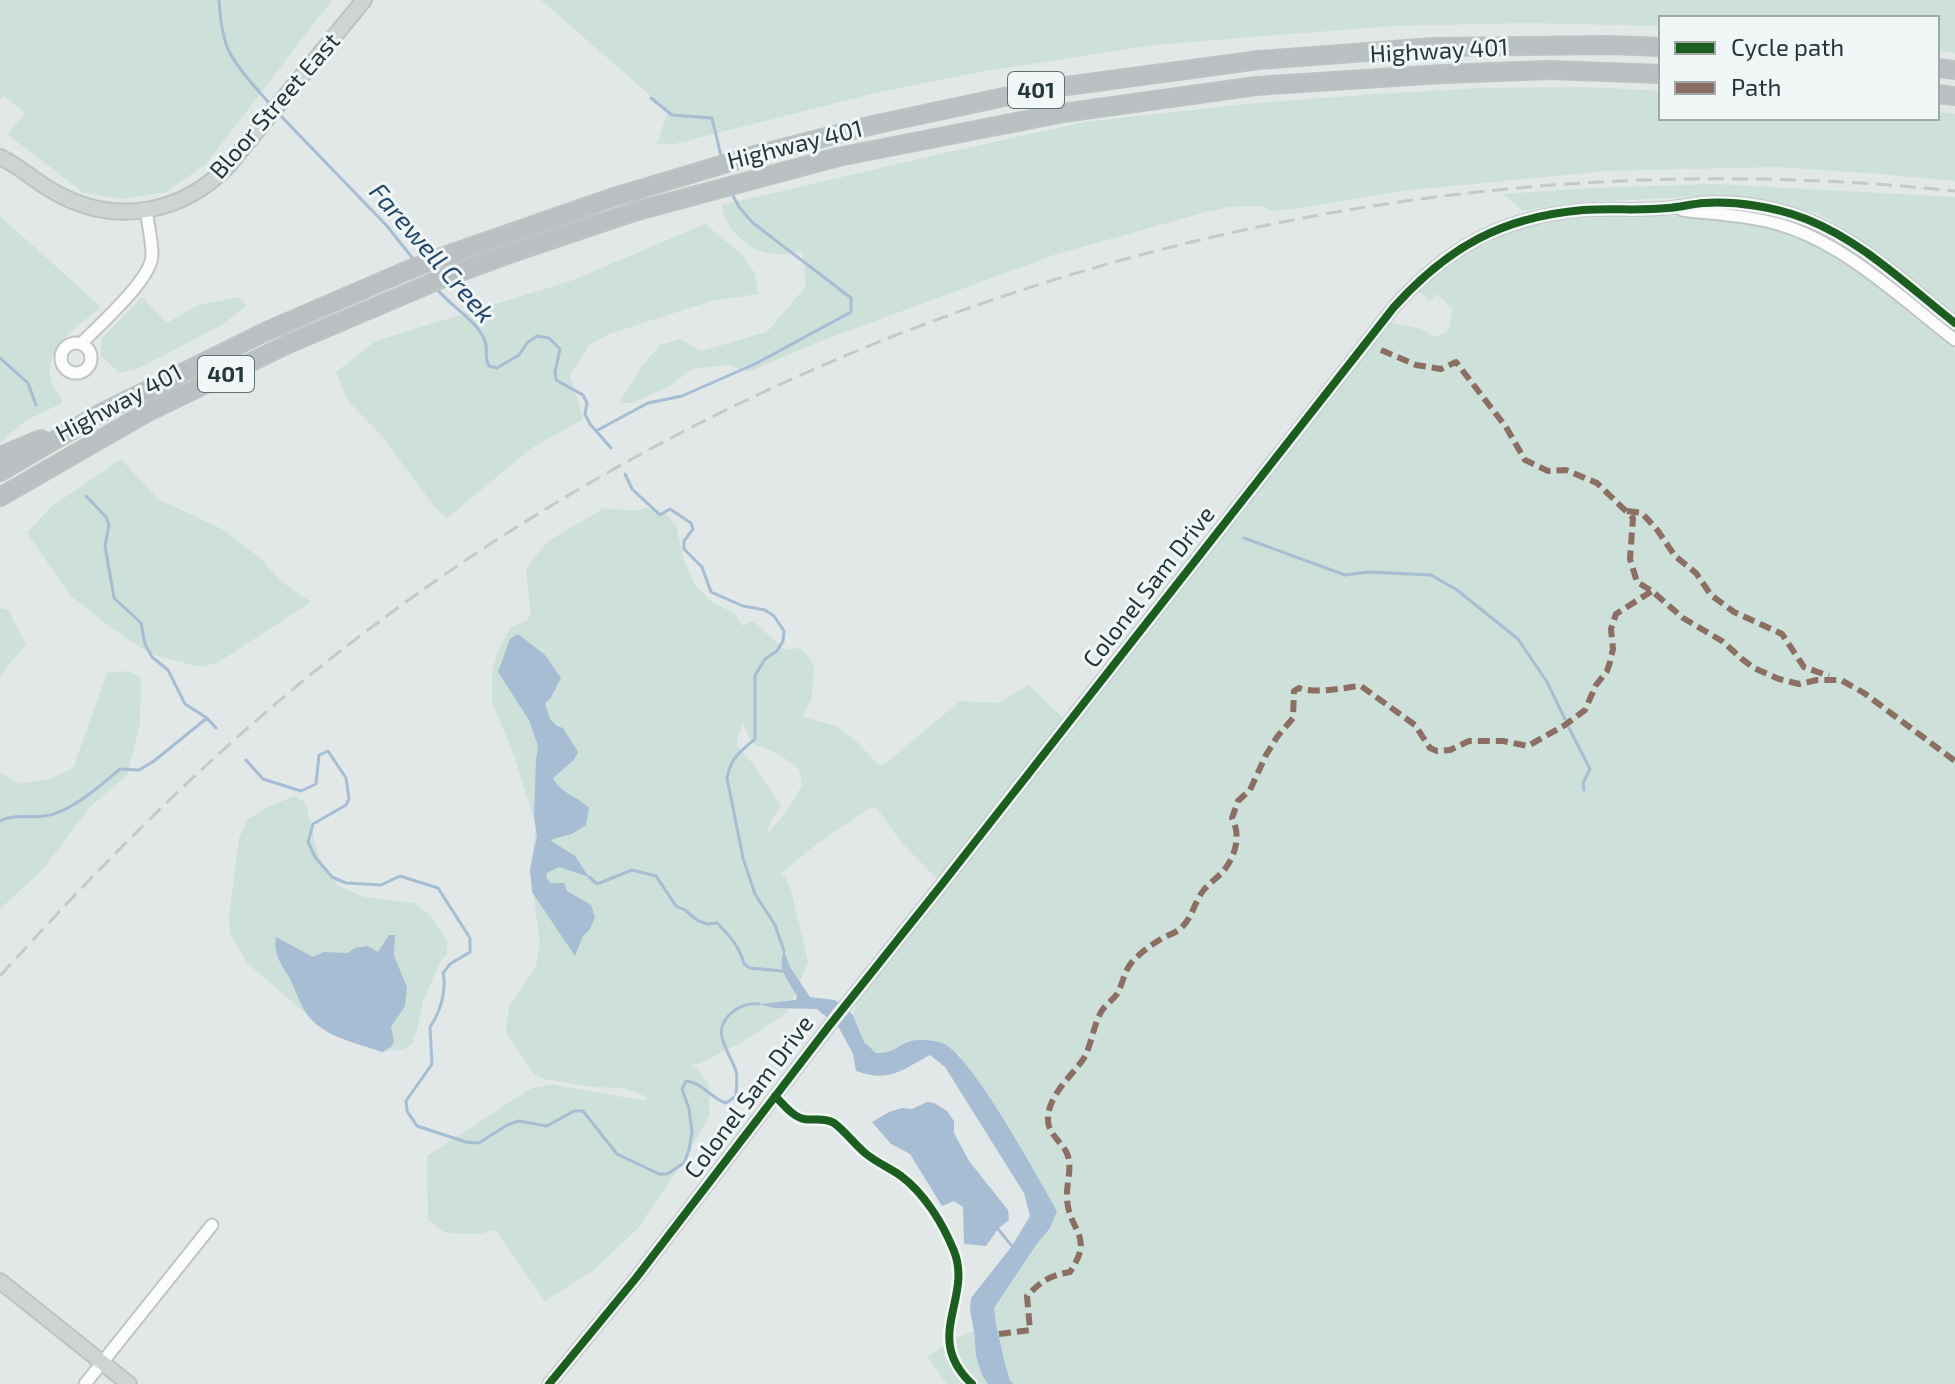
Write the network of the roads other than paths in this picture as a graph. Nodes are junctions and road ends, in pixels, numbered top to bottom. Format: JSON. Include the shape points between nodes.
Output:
{"nodes":[{"id":1,"x":364,"y":0,"type":"edge"},
{"id":2,"x":1659,"y":47,"type":"edge"},
{"id":3,"x":1659,"y":74,"type":"edge"},
{"id":4,"x":0,"y":157,"type":"edge"},
{"id":5,"x":1669,"y":208,"type":"junction"},
{"id":6,"x":146,"y":210,"type":"junction"},
{"id":7,"x":1955,"y":323,"type":"edge"},
{"id":8,"x":1955,"y":340,"type":"edge"},
{"id":9,"x":81,"y":344,"type":"dead end"},
{"id":10,"x":101,"y":413,"type":"junction"},
{"id":11,"x":0,"y":456,"type":"edge"},
{"id":12,"x":0,"y":472,"type":"edge"},
{"id":13,"x":0,"y":497,"type":"edge"},
{"id":14,"x":212,"y":1225,"type":"dead end"},
{"id":15,"x":0,"y":1281,"type":"edge"},
{"id":16,"x":102,"y":1363,"type":"junction"},
{"id":17,"x":85,"y":1384,"type":"edge"},
{"id":18,"x":129,"y":1384,"type":"edge"},
{"id":19,"x":549,"y":1384,"type":"edge"}],
"edges":[{"from":1,"to":6,"type":"main road","name":"Bloor Street East","via":[[229,165],[179,201]]},
{"from":2,"to":10,"type":"highway","name":"Highway 401","number":"401","via":[[1434,47],[1259,60],[1037,90],[873,125],[614,197],[433,260],[267,331]]},
{"from":3,"to":13,"type":"highway","name":"Highway 401","number":"401","via":[[1534,71],[1256,86],[1063,113],[838,157],[637,211],[441,279],[158,407]]},
{"from":4,"to":6,"type":"main road","name":"Bloor Street East","via":[[85,206]]},
{"from":5,"to":7,"type":"street","name":"Colonel Sam Drive","via":[[1723,203],[1804,218],[1844,238]]},
{"from":5,"to":8,"type":"street","name":"Colonel Sam Drive","via":[[1775,223],[1816,238]]},
{"from":5,"to":19,"type":"street","name":"Colonel Sam Drive","via":[[1563,212],[1519,222],[1456,251],[1394,307]]},
{"from":6,"to":9,"type":"street","via":[[152,256],[148,271]]},
{"from":10,"to":11,"type":"highway"},
{"from":10,"to":12,"type":"highway","name":"Highway 401","number":"401"},
{"from":14,"to":16,"type":"street"},
{"from":15,"to":16,"type":"main road"},
{"from":16,"to":17,"type":"street"},
{"from":16,"to":18,"type":"main road"}]}
